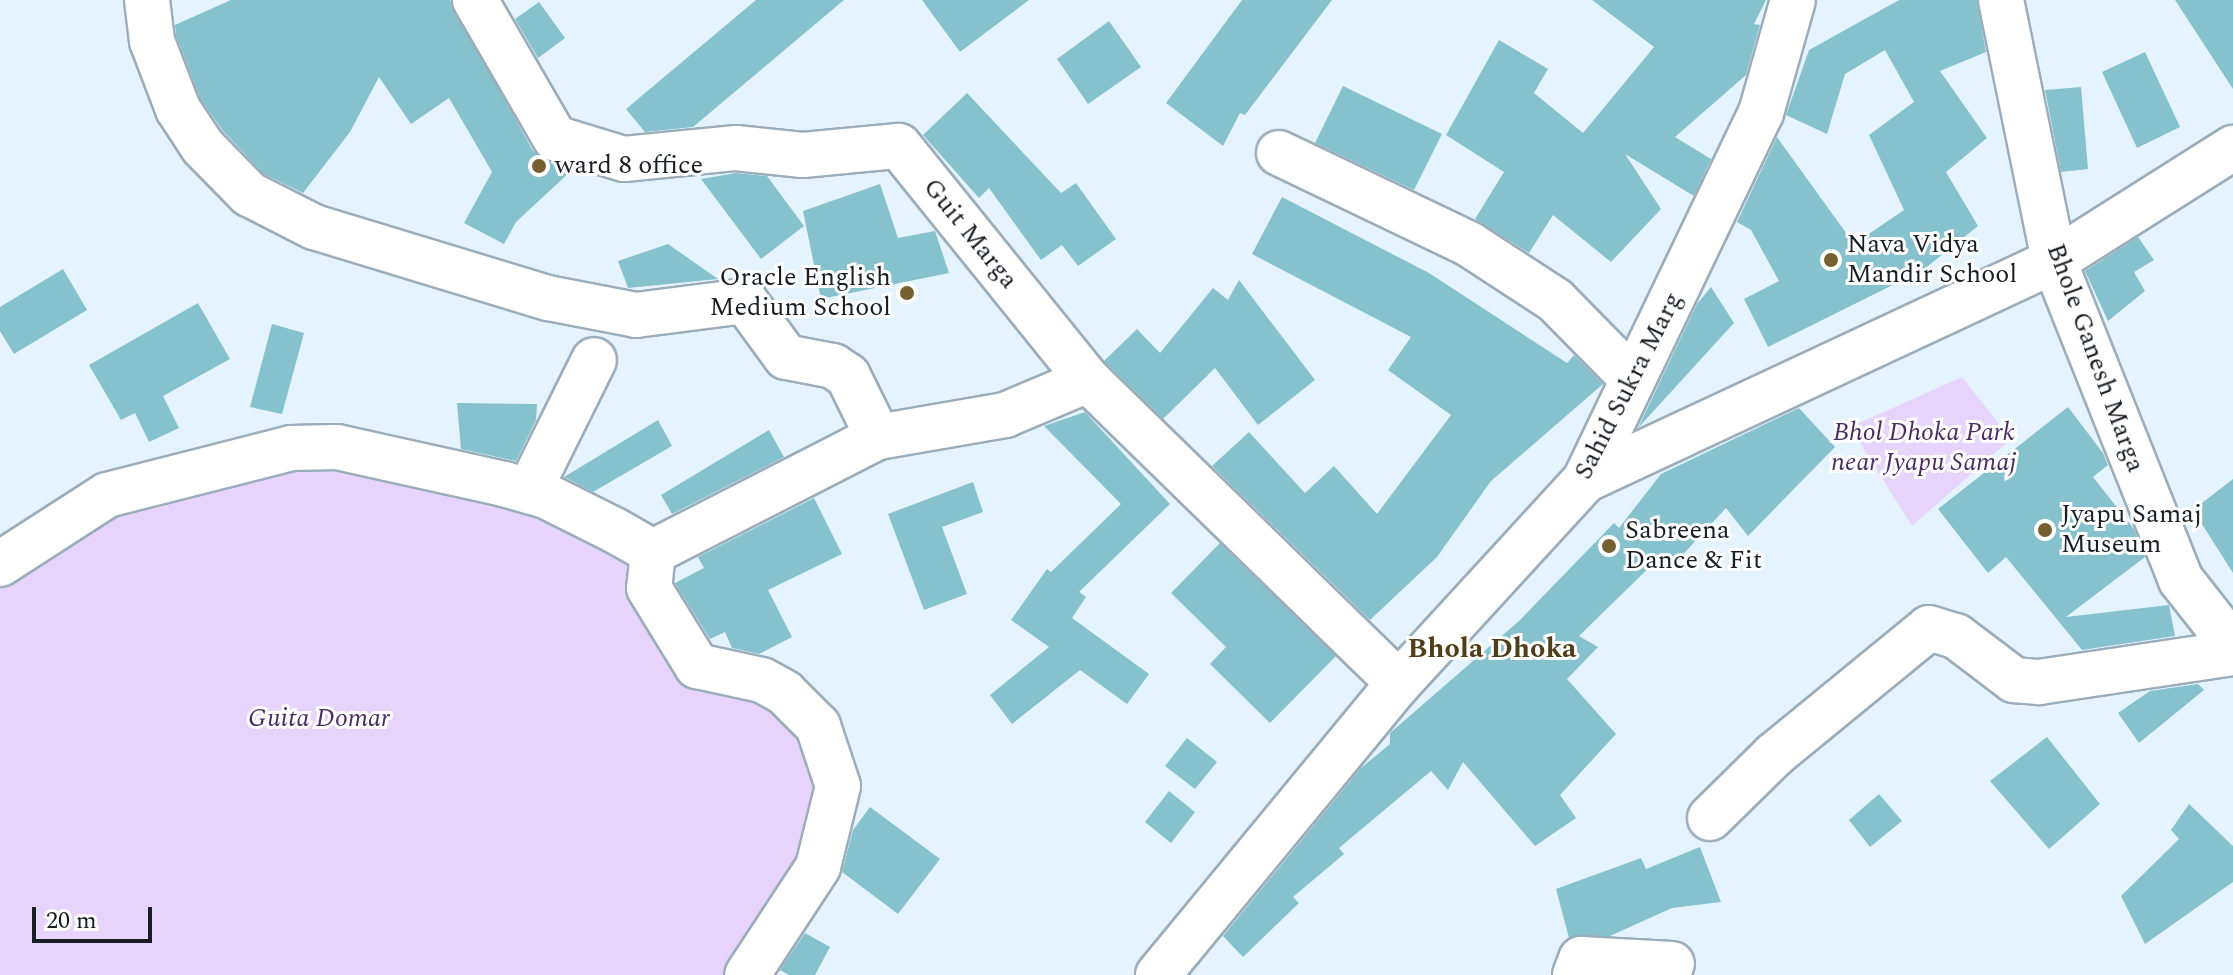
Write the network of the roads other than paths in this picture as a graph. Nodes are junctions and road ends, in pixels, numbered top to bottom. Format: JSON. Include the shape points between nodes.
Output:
{"nodes":[{"id":1,"x":147,"y":0,"type":"edge"},
{"id":2,"x":475,"y":0,"type":"edge"},
{"id":3,"x":1793,"y":0,"type":"edge"},
{"id":4,"x":2001,"y":0,"type":"edge"},
{"id":5,"x":2233,"y":148,"type":"edge"},
{"id":6,"x":1279,"y":153,"type":"dead end"},
{"id":7,"x":2054,"y":261,"type":"junction"},
{"id":8,"x":594,"y":360,"type":"dead end"},
{"id":9,"x":1630,"y":376,"type":"junction"},
{"id":10,"x":1088,"y":380,"type":"junction"},
{"id":11,"x":878,"y":437,"type":"junction"},
{"id":12,"x":1585,"y":480,"type":"junction"},
{"id":13,"x":529,"y":491,"type":"junction"},
{"id":14,"x":653,"y":552,"type":"junction"},
{"id":15,"x":0,"y":564,"type":"edge"},
{"id":16,"x":2233,"y":646,"type":"edge"},
{"id":17,"x":2233,"y":653,"type":"edge"},
{"id":18,"x":1399,"y":683,"type":"junction"},
{"id":19,"x":1710,"y":818,"type":"dead end"},
{"id":20,"x":1672,"y":964,"type":"dead end"},
{"id":21,"x":747,"y":975,"type":"edge"},
{"id":22,"x":1158,"y":975,"type":"edge"},
{"id":23,"x":1575,"y":975,"type":"edge"}],
"edges":[{"from":1,"to":11,"type":"street","via":[[152,41],[178,109],[203,147],[249,194],[314,227],[548,298],[636,315],[745,301],[786,357],[833,366],[848,376]]},
{"from":2,"to":10,"type":"street","name":"Guit Marga","via":[[555,138],[624,159],[736,148],[803,155],[899,146]]},
{"from":3,"to":9,"type":"street","name":"Sahid Sukra Marg","via":[[1761,113]]},
{"from":4,"to":7,"type":"street","name":"Bhole Ganesh Marga"},
{"from":5,"to":7,"type":"street"},
{"from":6,"to":9,"type":"street","via":[[1469,244],[1555,300]]},
{"from":7,"to":12,"type":"street"},
{"from":7,"to":16,"type":"street","name":"Bhole Ganesh Marga","via":[[2181,580]]},
{"from":8,"to":13,"type":"street"},
{"from":9,"to":12,"type":"street","name":"Sahid Sukra Marg"},
{"from":10,"to":11,"type":"street","via":[[1005,415]]},
{"from":10,"to":18,"type":"street","name":"Guit Marga"},
{"from":11,"to":14,"type":"street"},
{"from":12,"to":18,"type":"street","name":"Sahid Sukra Marg"},
{"from":13,"to":14,"type":"street"},
{"from":13,"to":15,"type":"street","via":[[337,447],[291,448],[107,495]]},
{"from":14,"to":21,"type":"street","via":[[649,588],[697,666],[762,680],[785,693],[818,726],[838,786],[818,867]]},
{"from":17,"to":19,"type":"street","via":[[2039,682],[2014,680],[1956,636],[1929,628],[1774,755]]},
{"from":18,"to":22,"type":"street","name":"Sahid Sukra Marg"},
{"from":20,"to":23,"type":"street","via":[[1581,959]]}]}
